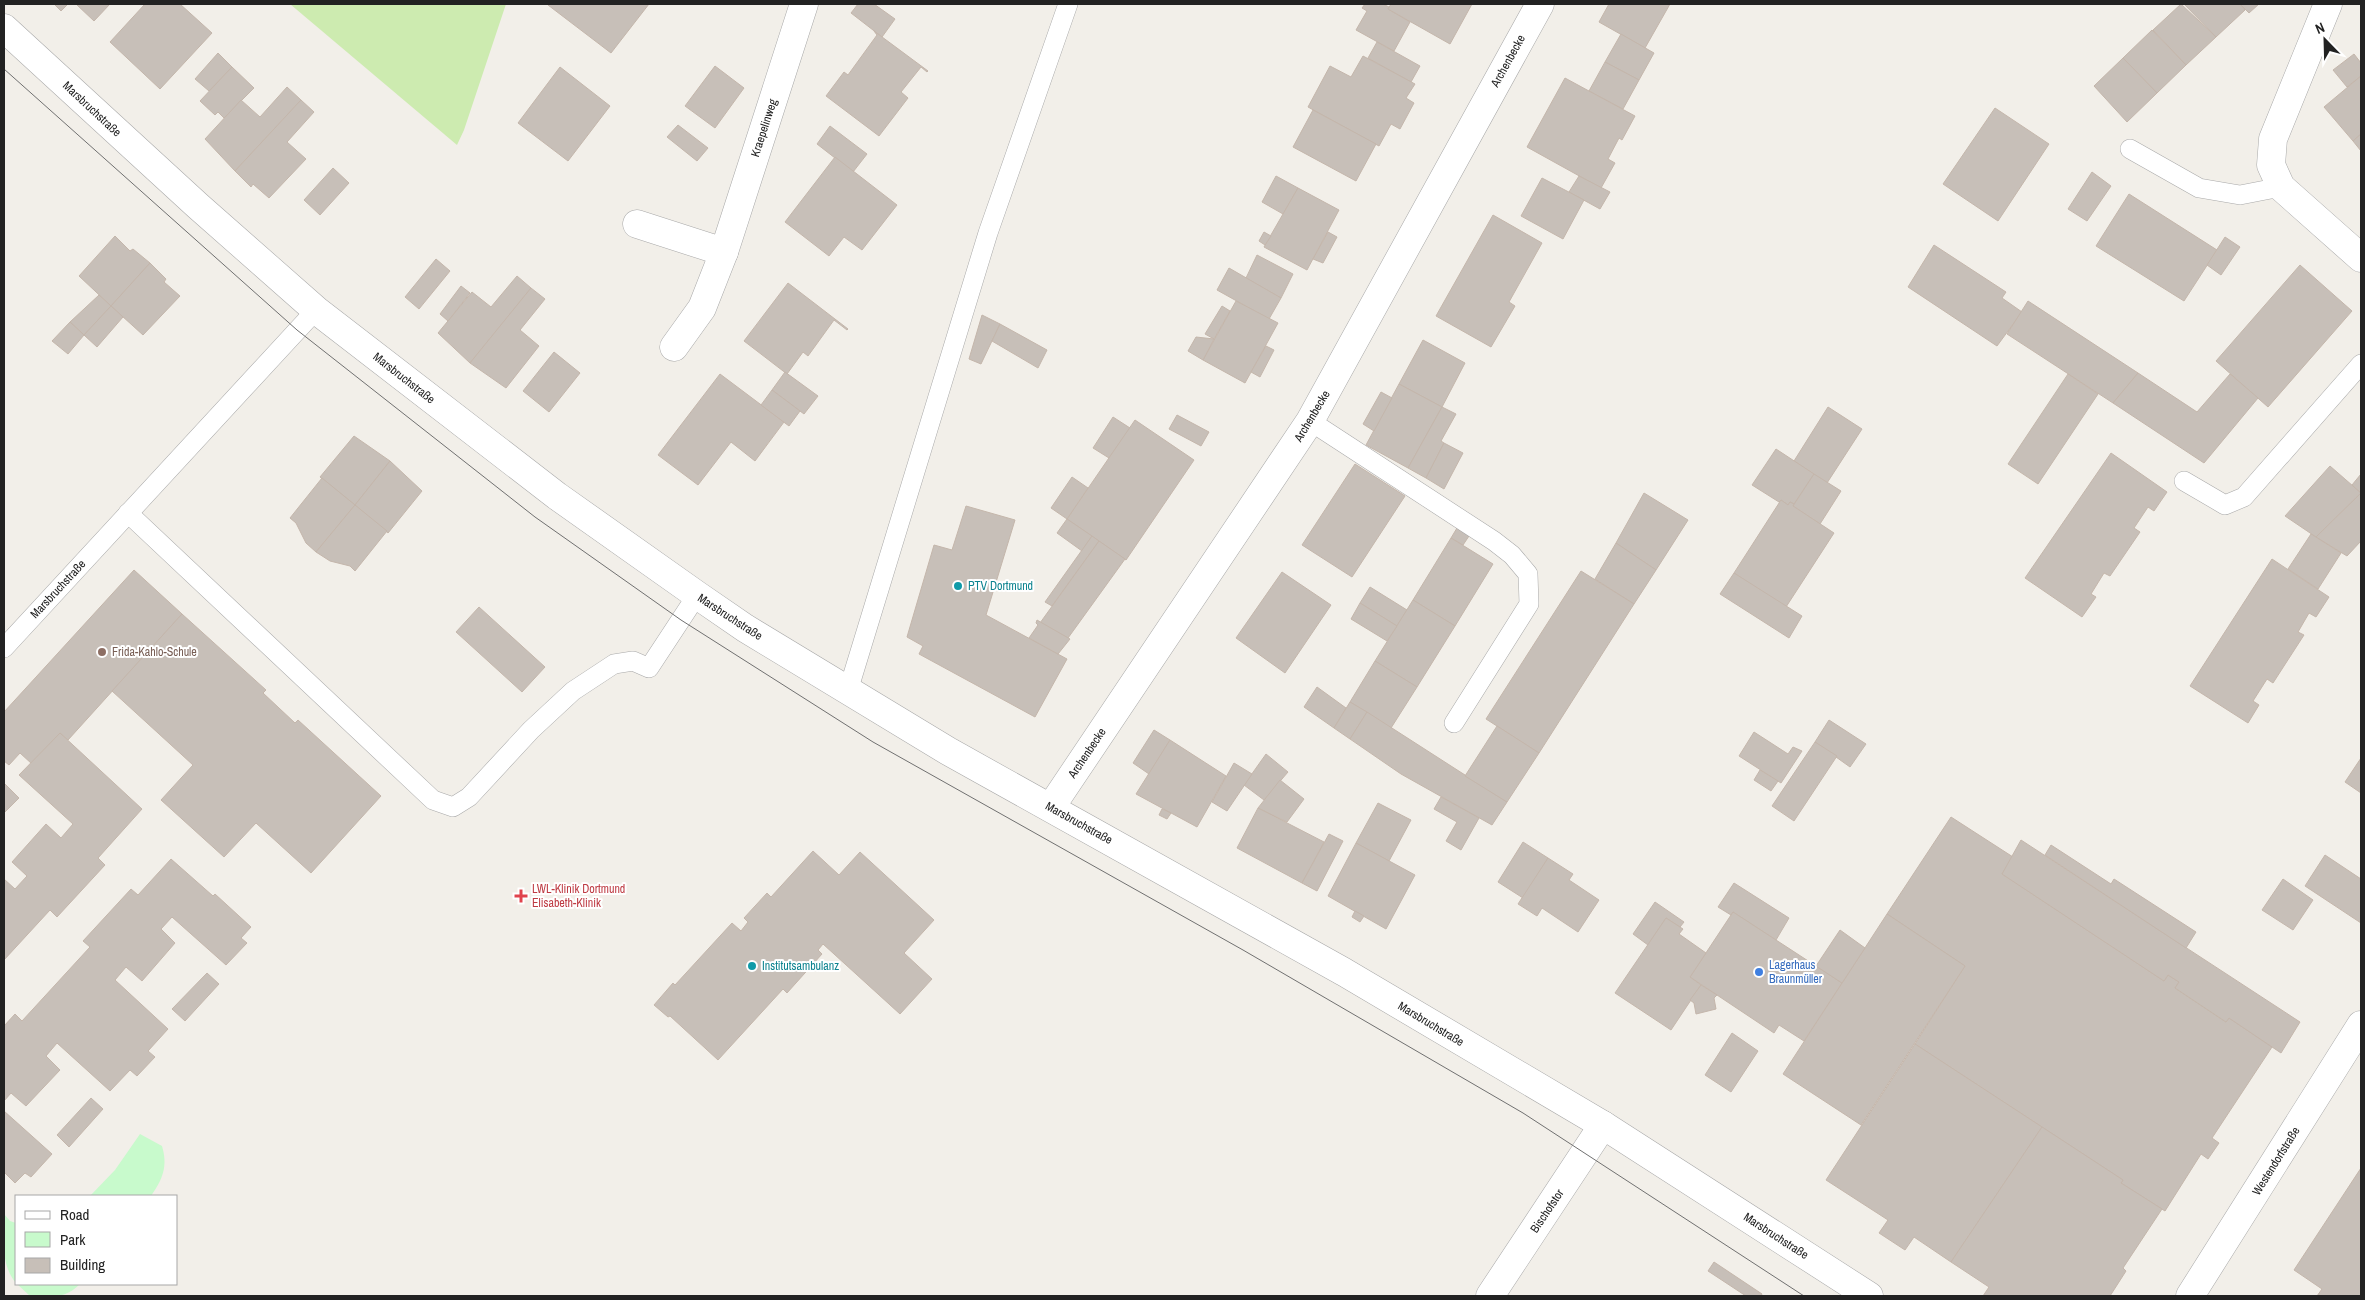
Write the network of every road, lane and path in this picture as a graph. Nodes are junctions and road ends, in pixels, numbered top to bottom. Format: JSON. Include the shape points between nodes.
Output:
{"nodes":[{"id":1,"x":804,"y":4,"type":"edge"},
{"id":2,"x":1068,"y":4,"type":"edge"},
{"id":3,"x":1540,"y":4,"type":"edge"},
{"id":4,"x":2328,"y":4,"type":"edge"},
{"id":5,"x":4,"y":28,"type":"edge"},
{"id":6,"x":2130,"y":149,"type":"dead end"},
{"id":7,"x":2281,"y":187,"type":"junction"},
{"id":8,"x":638,"y":224,"type":"dead end"},
{"id":9,"x":724,"y":252,"type":"junction"},
{"id":10,"x":2361,"y":258,"type":"edge"},
{"id":11,"x":316,"y":310,"type":"junction"},
{"id":12,"x":674,"y":347,"type":"dead end"},
{"id":13,"x":2361,"y":364,"type":"edge"},
{"id":14,"x":1310,"y":422,"type":"junction"},
{"id":15,"x":2184,"y":481,"type":"dead end"},
{"id":16,"x":128,"y":513,"type":"junction"},
{"id":17,"x":697,"y":596,"type":"junction"},
{"id":18,"x":4,"y":648,"type":"edge"},
{"id":19,"x":848,"y":691,"type":"junction"},
{"id":20,"x":1454,"y":723,"type":"dead end"},
{"id":21,"x":1051,"y":807,"type":"junction"},
{"id":22,"x":2361,"y":1025,"type":"edge"},
{"id":23,"x":1603,"y":1125,"type":"junction"},
{"id":24,"x":1490,"y":1296,"type":"edge"},
{"id":25,"x":1869,"y":1296,"type":"edge"},
{"id":26,"x":2190,"y":1296,"type":"edge"}],
"edges":[{"from":1,"to":9,"type":"street","name":"Kraepelinweg"},
{"from":2,"to":19,"type":"lane","via":[[988,233]]},
{"from":3,"to":14,"type":"street","name":"Archenbecke"},
{"from":4,"to":7,"type":"street","via":[[2273,139],[2271,165]]},
{"from":5,"to":11,"type":"street","name":"Marsbruchstraße"},
{"from":6,"to":7,"type":"lane","via":[[2199,188],[2240,195]]},
{"from":7,"to":10,"type":"street"},
{"from":8,"to":9,"type":"street"},
{"from":9,"to":12,"type":"street","name":"Kraepelinweg","via":[[702,308]]},
{"from":11,"to":16,"type":"lane","name":"Marsbruchstraße"},
{"from":11,"to":17,"type":"street","name":"Marsbruchstraße","via":[[557,496]]},
{"from":13,"to":15,"type":"lane","via":[[2244,497],[2225,505]]},
{"from":14,"to":20,"type":"lane","via":[[1494,541],[1528,574],[1529,604]]},
{"from":14,"to":21,"type":"street","name":"Archenbecke"},
{"from":16,"to":17,"type":"lane","via":[[433,800],[453,807],[469,797],[531,730],[573,691],[614,664],[634,661],[649,668]]},
{"from":16,"to":18,"type":"lane","name":"Marsbruchstraße"},
{"from":17,"to":19,"type":"street","name":"Marsbruchstraße"},
{"from":19,"to":21,"type":"street","name":"Marsbruchstraße"},
{"from":21,"to":23,"type":"street","name":"Marsbruchstraße","via":[[1344,972]]},
{"from":22,"to":26,"type":"street","name":"Westendorfstraße"},
{"from":23,"to":24,"type":"street","name":"Bischofstor"},
{"from":23,"to":25,"type":"street","name":"Marsbruchstraße"}]}
